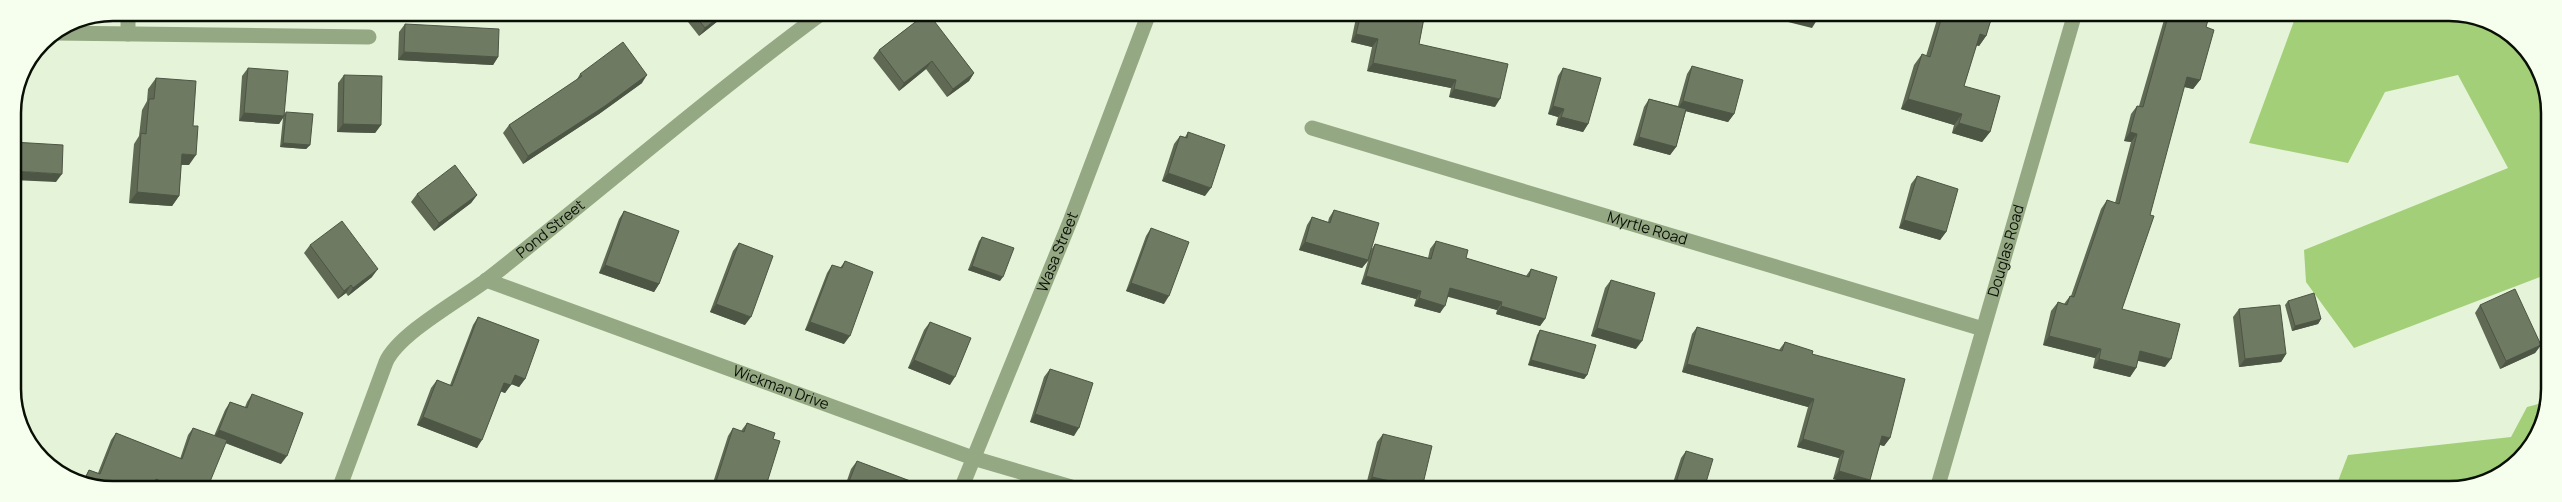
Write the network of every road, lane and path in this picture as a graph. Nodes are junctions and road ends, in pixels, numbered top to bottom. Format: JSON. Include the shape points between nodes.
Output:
{"nodes":[{"id":1,"x":128,"y":21,"type":"edge"},
{"id":2,"x":811,"y":21,"type":"edge"},
{"id":3,"x":1146,"y":21,"type":"edge"},
{"id":4,"x":2073,"y":21,"type":"edge"},
{"id":5,"x":68,"y":33,"type":"edge"},
{"id":6,"x":128,"y":34,"type":"junction"},
{"id":7,"x":370,"y":37,"type":"dead end"},
{"id":8,"x":1312,"y":128,"type":"dead end"},
{"id":9,"x":486,"y":280,"type":"junction"},
{"id":10,"x":1983,"y":328,"type":"junction"},
{"id":11,"x":973,"y":458,"type":"junction"},
{"id":12,"x":342,"y":481,"type":"edge"},
{"id":13,"x":964,"y":481,"type":"edge"},
{"id":14,"x":1051,"y":481,"type":"edge"},
{"id":15,"x":1939,"y":481,"type":"edge"}],
"edges":[{"from":1,"to":6,"type":"street"},
{"from":2,"to":9,"type":"street","name":"Pond Street","via":[[736,77]]},
{"from":3,"to":11,"type":"street","name":"Wasa Street","via":[[1071,219]]},
{"from":4,"to":10,"type":"street","name":"Douglas Road"},
{"from":5,"to":6,"type":"street"},
{"from":6,"to":7,"type":"street"},
{"from":8,"to":10,"type":"street","name":"Myrtle Road"},
{"from":9,"to":11,"type":"street","name":"Wickman Drive"},
{"from":9,"to":12,"type":"street","name":"Pond Street","via":[[418,329],[389,355]]},
{"from":10,"to":15,"type":"street","name":"Douglas Road"},
{"from":11,"to":13,"type":"street","name":"Wasa Street"},
{"from":11,"to":14,"type":"street","name":"Wickman Drive"}]}
